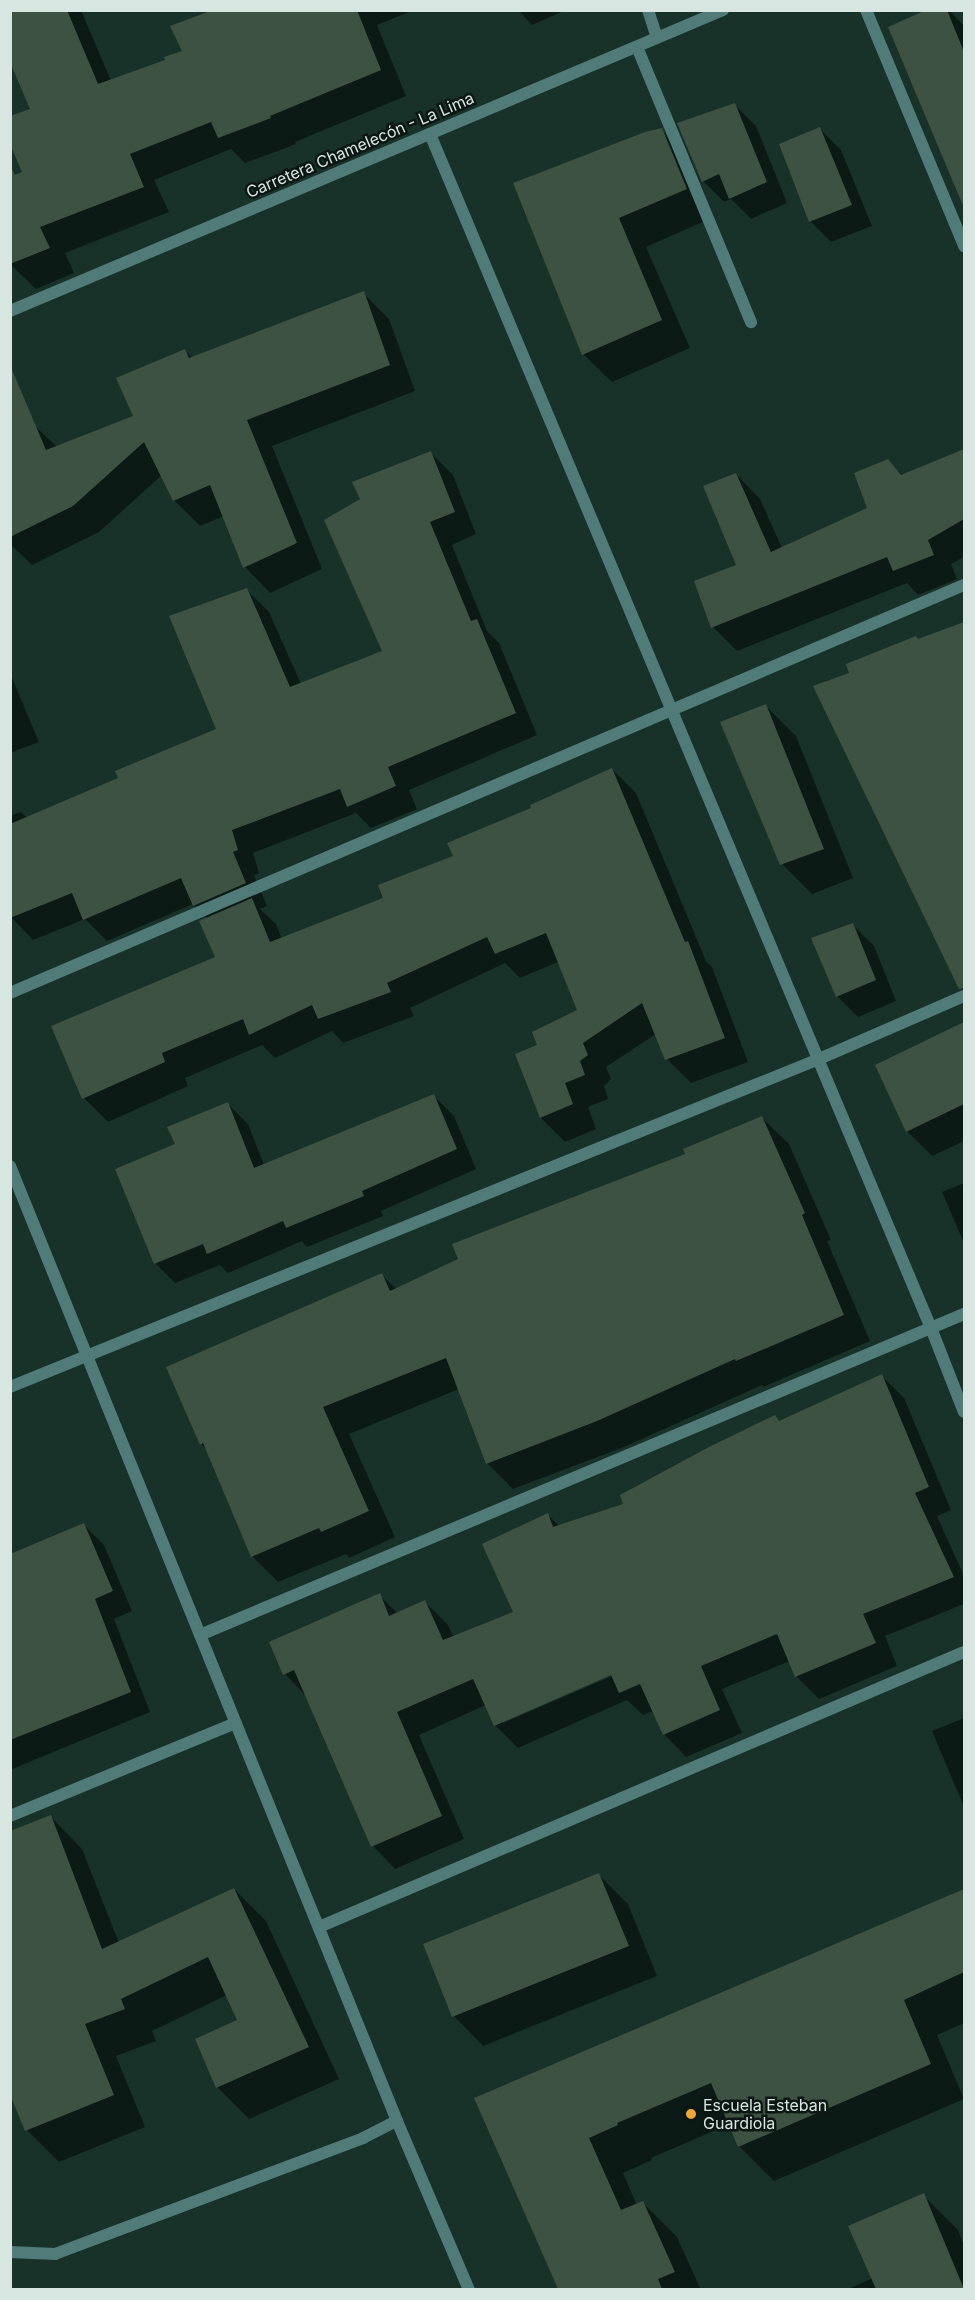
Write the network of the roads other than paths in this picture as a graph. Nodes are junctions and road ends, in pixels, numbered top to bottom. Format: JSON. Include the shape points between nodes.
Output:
{"nodes":[{"id":1,"x":648,"y":10,"type":"edge"},
{"id":2,"x":723,"y":10,"type":"edge"},
{"id":3,"x":866,"y":10,"type":"edge"},
{"id":4,"x":657,"y":38,"type":"junction"},
{"id":5,"x":637,"y":47,"type":"junction"},
{"id":6,"x":430,"y":134,"type":"junction"},
{"id":7,"x":964,"y":246,"type":"edge"},
{"id":8,"x":10,"y":311,"type":"edge"},
{"id":9,"x":751,"y":322,"type":"dead end"},
{"id":10,"x":964,"y":585,"type":"edge"},
{"id":11,"x":671,"y":709,"type":"junction"},
{"id":12,"x":10,"y":993,"type":"edge"},
{"id":13,"x":964,"y":996,"type":"edge"},
{"id":14,"x":819,"y":1059,"type":"junction"},
{"id":15,"x":10,"y":1166,"type":"edge"},
{"id":16,"x":964,"y":1314,"type":"edge"},
{"id":17,"x":932,"y":1328,"type":"junction"},
{"id":18,"x":87,"y":1354,"type":"junction"},
{"id":19,"x":10,"y":1387,"type":"edge"},
{"id":20,"x":964,"y":1413,"type":"edge"},
{"id":21,"x":200,"y":1635,"type":"junction"},
{"id":22,"x":964,"y":1652,"type":"edge"},
{"id":23,"x":236,"y":1723,"type":"junction"},
{"id":24,"x":10,"y":1816,"type":"edge"},
{"id":25,"x":319,"y":1927,"type":"junction"},
{"id":26,"x":397,"y":2121,"type":"junction"},
{"id":27,"x":10,"y":2252,"type":"edge"},
{"id":28,"x":469,"y":2289,"type":"edge"}],
"edges":[{"from":1,"to":4,"type":"street"},
{"from":2,"to":4,"type":"street","name":"Carretera Chamelecón - La Lima"},
{"from":3,"to":7,"type":"street"},
{"from":4,"to":5,"type":"street","name":"Carretera Chamelecón - La Lima"},
{"from":5,"to":6,"type":"street","name":"Carretera Chamelecón - La Lima"},
{"from":5,"to":9,"type":"street"},
{"from":6,"to":8,"type":"street","name":"Carretera Chamelecón - La Lima"},
{"from":6,"to":11,"type":"street"},
{"from":10,"to":11,"type":"street"},
{"from":11,"to":12,"type":"street"},
{"from":11,"to":14,"type":"street"},
{"from":13,"to":14,"type":"street"},
{"from":14,"to":17,"type":"street"},
{"from":14,"to":18,"type":"street"},
{"from":15,"to":18,"type":"street"},
{"from":16,"to":17,"type":"street"},
{"from":17,"to":20,"type":"street"},
{"from":17,"to":21,"type":"street"},
{"from":18,"to":19,"type":"street"},
{"from":18,"to":21,"type":"street"},
{"from":21,"to":23,"type":"street"},
{"from":22,"to":25,"type":"street"},
{"from":23,"to":24,"type":"street"},
{"from":23,"to":25,"type":"street"},
{"from":25,"to":26,"type":"street"},
{"from":26,"to":27,"type":"street","via":[[363,2138],[55,2254]]},
{"from":26,"to":28,"type":"street"}]}
